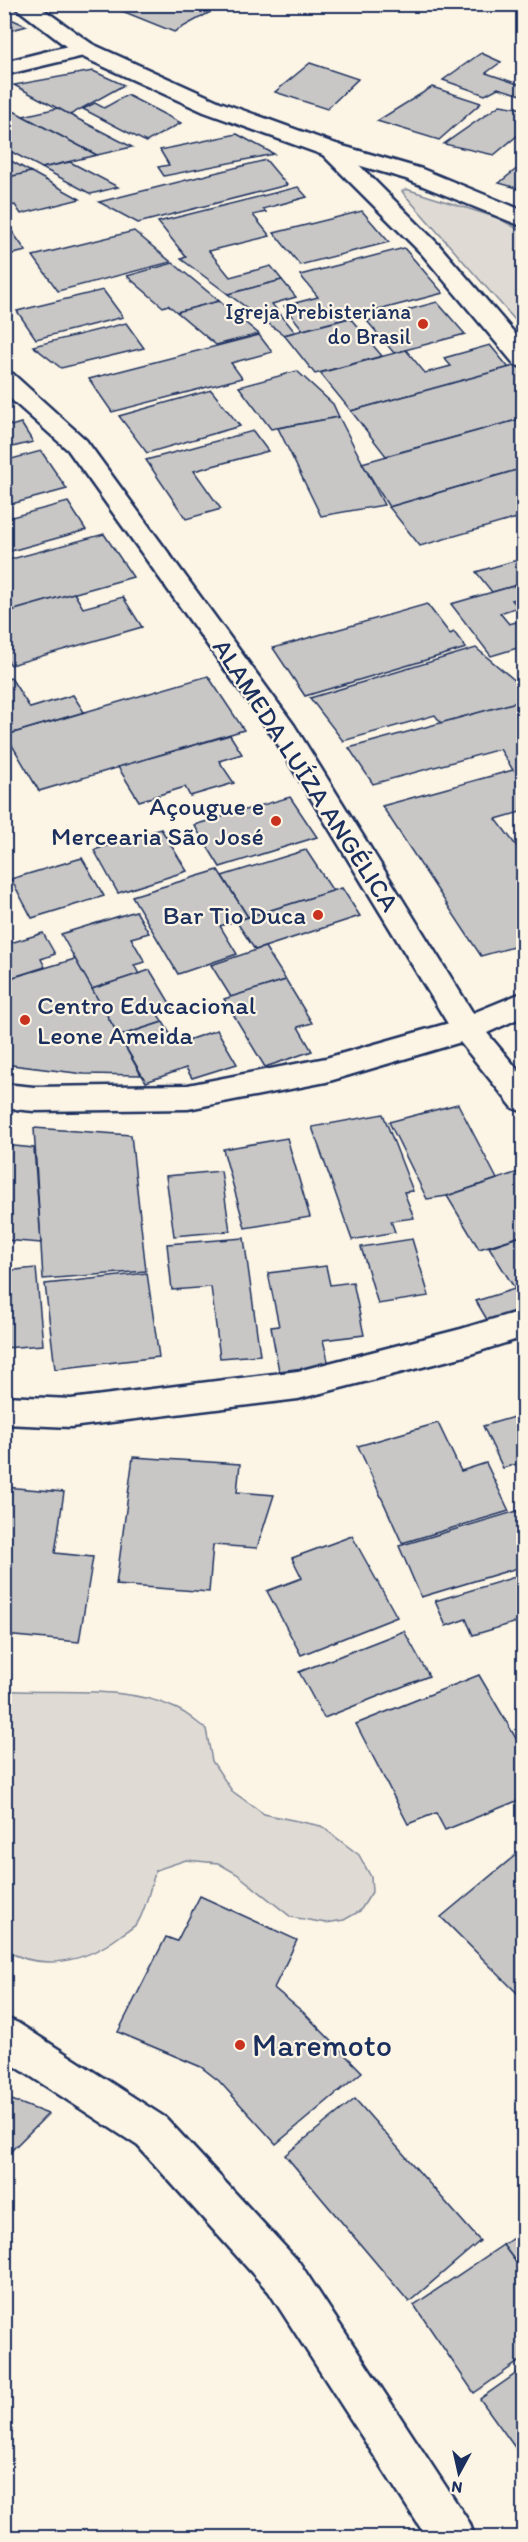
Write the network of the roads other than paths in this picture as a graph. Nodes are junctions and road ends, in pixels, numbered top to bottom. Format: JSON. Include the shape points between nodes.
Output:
{"nodes":[{"id":1,"x":21,"y":4,"type":"edge"},
{"id":2,"x":84,"y":49,"type":"junction"},
{"id":3,"x":4,"y":69,"type":"edge"},
{"id":4,"x":332,"y":150,"type":"junction"},
{"id":5,"x":524,"y":220,"type":"edge"},
{"id":6,"x":524,"y":360,"type":"edge"},
{"id":7,"x":4,"y":379,"type":"edge"},
{"id":8,"x":524,"y":1003,"type":"edge"},
{"id":9,"x":467,"y":1029,"type":"junction"},
{"id":10,"x":4,"y":1096,"type":"edge"},
{"id":11,"x":524,"y":1100,"type":"edge"},
{"id":12,"x":524,"y":1323,"type":"edge"},
{"id":13,"x":4,"y":1410,"type":"edge"},
{"id":14,"x":4,"y":2036,"type":"edge"},
{"id":15,"x":453,"y":2538,"type":"edge"}],
"edges":[{"from":1,"to":2,"type":"street"},
{"from":2,"to":3,"type":"street"},
{"from":2,"to":4,"type":"street","via":[[212,107]]},
{"from":4,"to":5,"type":"street","via":[[414,174]]},
{"from":4,"to":6,"type":"street","via":[[430,249]]},
{"from":7,"to":9,"type":"street","name":"ALAMEDA LUÍZA ANGÉLICA","via":[[77,445],[284,732]]},
{"from":8,"to":9,"type":"street"},
{"from":9,"to":10,"type":"street","via":[[326,1070],[188,1097]]},
{"from":9,"to":11,"type":"street","name":"ALAMEDA LUÍZA ANGÉLICA"},
{"from":12,"to":13,"type":"street","via":[[298,1385],[71,1413]]},
{"from":14,"to":15,"type":"street","via":[[152,2132],[284,2277]]}]}
